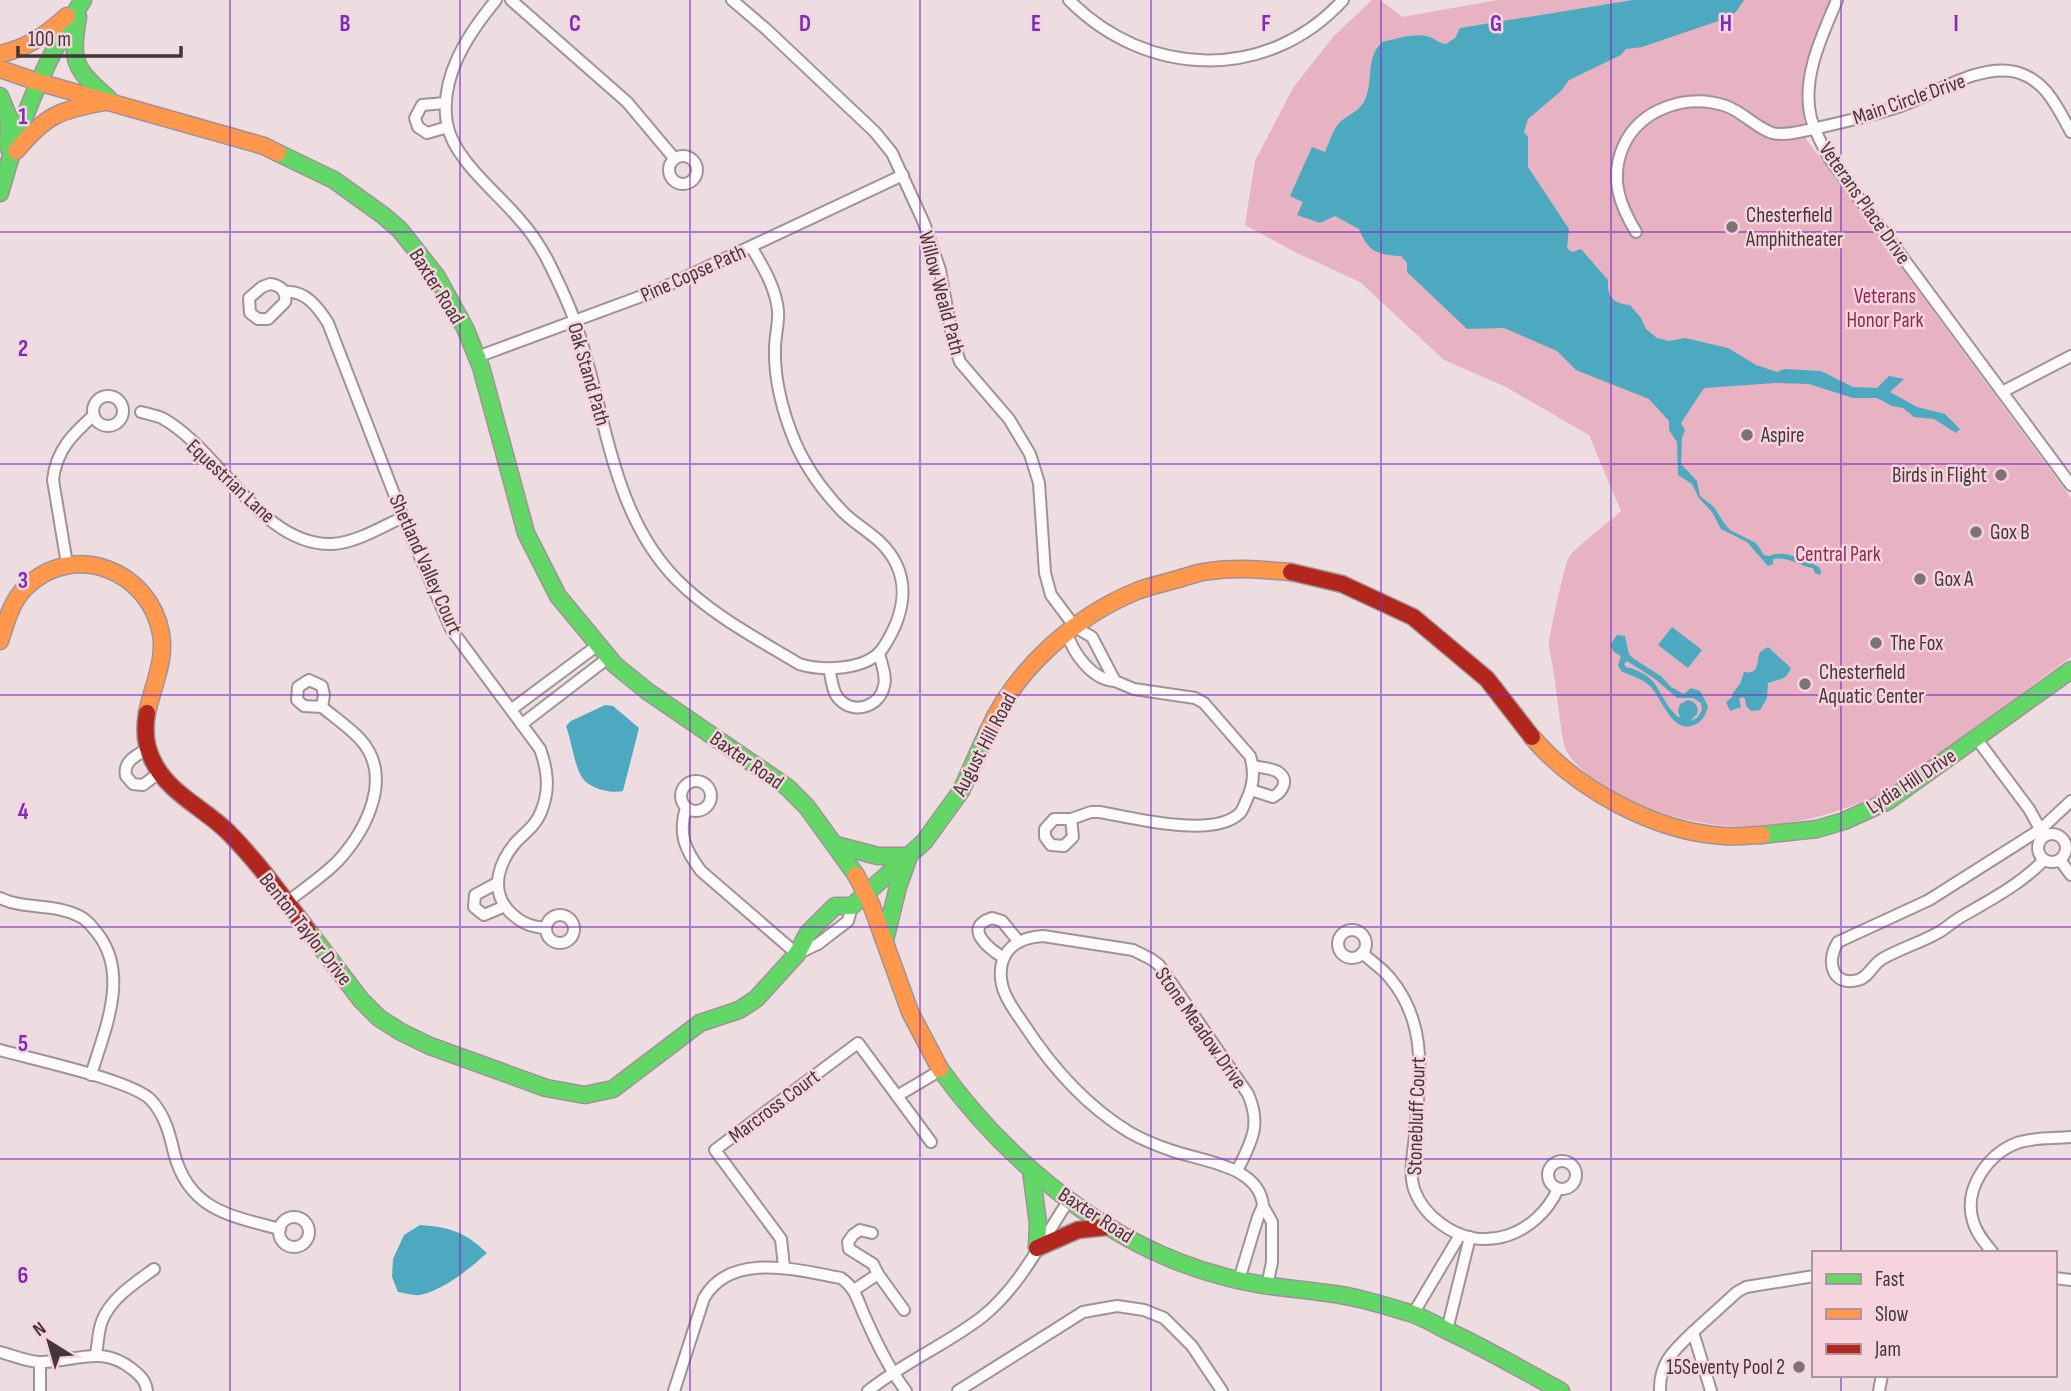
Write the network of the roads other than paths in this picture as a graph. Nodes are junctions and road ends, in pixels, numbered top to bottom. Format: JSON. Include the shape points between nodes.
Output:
{"nodes":[{"id":1,"x":496,"y":0,"type":"edge"},
{"id":2,"x":511,"y":0,"type":"edge"},
{"id":3,"x":732,"y":0,"type":"edge"},
{"id":4,"x":1069,"y":0,"type":"edge"},
{"id":5,"x":1343,"y":0,"type":"edge"},
{"id":6,"x":1837,"y":0,"type":"edge"},
{"id":7,"x":82,"y":1,"type":"edge"},
{"id":8,"x":0,"y":54,"type":"edge"},
{"id":9,"x":0,"y":69,"type":"edge"},
{"id":10,"x":38,"y":82,"type":"junction"},
{"id":11,"x":0,"y":96,"type":"edge"},
{"id":12,"x":111,"y":101,"type":"junction"},
{"id":13,"x":445,"y":103,"type":"junction"},
{"id":14,"x":448,"y":127,"type":"junction"},
{"id":15,"x":1814,"y":128,"type":"junction"},
{"id":16,"x":2071,"y":132,"type":"edge"},
{"id":17,"x":674,"y":158,"type":"dead end"},
{"id":18,"x":8,"y":160,"type":"junction"},
{"id":19,"x":903,"y":175,"type":"junction"},
{"id":20,"x":0,"y":193,"type":"edge"},
{"id":21,"x":1636,"y":232,"type":"dead end"},
{"id":22,"x":751,"y":248,"type":"junction"},
{"id":23,"x":285,"y":292,"type":"dead end"},
{"id":24,"x":575,"y":321,"type":"junction"},
{"id":25,"x":2071,"y":356,"type":"edge"},
{"id":26,"x":477,"y":357,"type":"junction"},
{"id":27,"x":2002,"y":392,"type":"junction"},
{"id":28,"x":124,"y":410,"type":"junction"},
{"id":29,"x":94,"y":415,"type":"junction"},
{"id":30,"x":2071,"y":485,"type":"edge"},
{"id":31,"x":403,"y":517,"type":"junction"},
{"id":32,"x":67,"y":564,"type":"junction"},
{"id":33,"x":1071,"y":630,"type":"junction"},
{"id":34,"x":0,"y":641,"type":"edge"},
{"id":35,"x":598,"y":645,"type":"junction"},
{"id":36,"x":879,"y":653,"type":"junction"},
{"id":37,"x":608,"y":658,"type":"junction"},
{"id":38,"x":830,"y":669,"type":"junction"},
{"id":39,"x":2071,"y":670,"type":"edge"},
{"id":40,"x":1115,"y":681,"type":"junction"},
{"id":41,"x":322,"y":707,"type":"dead end"},
{"id":42,"x":512,"y":709,"type":"junction"},
{"id":43,"x":522,"y":724,"type":"junction"},
{"id":44,"x":1976,"y":738,"type":"junction"},
{"id":45,"x":148,"y":749,"type":"junction"},
{"id":46,"x":1254,"y":766,"type":"junction"},
{"id":47,"x":159,"y":773,"type":"junction"},
{"id":48,"x":1251,"y":790,"type":"junction"},
{"id":49,"x":1610,"y":800,"type":"joint"},
{"id":50,"x":2071,"y":802,"type":"edge"},
{"id":51,"x":686,"y":808,"type":"dead end"},
{"id":52,"x":1071,"y":819,"type":"dead end"},
{"id":53,"x":2043,"y":833,"type":"junction"},
{"id":54,"x":836,"y":845,"type":"junction"},
{"id":55,"x":2069,"y":845,"type":"edge"},
{"id":56,"x":909,"y":856,"type":"junction"},
{"id":57,"x":2043,"y":860,"type":"junction"},
{"id":58,"x":2060,"y":860,"type":"junction"},
{"id":59,"x":2071,"y":875,"type":"edge"},
{"id":60,"x":497,"y":883,"type":"junction"},
{"id":61,"x":866,"y":894,"type":"junction"},
{"id":62,"x":0,"y":898,"type":"edge"},
{"id":63,"x":287,"y":902,"type":"junction"},
{"id":64,"x":505,"y":906,"type":"junction"},
{"id":65,"x":546,"y":928,"type":"dead end"},
{"id":66,"x":885,"y":940,"type":"junction"},
{"id":67,"x":1019,"y":942,"type":"junction"},
{"id":68,"x":1362,"y":953,"type":"dead end"},
{"id":69,"x":797,"y":954,"type":"junction"},
{"id":70,"x":1004,"y":958,"type":"junction"},
{"id":71,"x":0,"y":1050,"type":"edge"},
{"id":72,"x":941,"y":1070,"type":"junction"},
{"id":73,"x":91,"y":1075,"type":"junction"},
{"id":74,"x":897,"y":1096,"type":"junction"},
{"id":75,"x":2071,"y":1137,"type":"edge"},
{"id":76,"x":931,"y":1142,"type":"dead end"},
{"id":77,"x":1031,"y":1170,"type":"junction"},
{"id":78,"x":1237,"y":1171,"type":"junction"},
{"id":79,"x":1558,"y":1189,"type":"dead end"},
{"id":80,"x":1069,"y":1200,"type":"junction"},
{"id":81,"x":1264,"y":1206,"type":"junction"},
{"id":82,"x":1106,"y":1227,"type":"junction"},
{"id":83,"x":279,"y":1229,"type":"dead end"},
{"id":84,"x":872,"y":1233,"type":"dead end"},
{"id":85,"x":1465,"y":1236,"type":"junction"},
{"id":86,"x":1037,"y":1248,"type":"junction"},
{"id":87,"x":1991,"y":1251,"type":"edge"},
{"id":88,"x":784,"y":1267,"type":"junction"},
{"id":89,"x":155,"y":1269,"type":"dead end"},
{"id":90,"x":878,"y":1274,"type":"junction"},
{"id":91,"x":1812,"y":1276,"type":"edge"},
{"id":92,"x":1239,"y":1280,"type":"junction"},
{"id":93,"x":1267,"y":1286,"type":"junction"},
{"id":94,"x":854,"y":1290,"type":"junction"},
{"id":95,"x":904,"y":1310,"type":"dead end"},
{"id":96,"x":1413,"y":1314,"type":"junction"},
{"id":97,"x":1447,"y":1330,"type":"junction"},
{"id":98,"x":1693,"y":1332,"type":"junction"},
{"id":99,"x":0,"y":1352,"type":"edge"},
{"id":100,"x":96,"y":1354,"type":"junction"},
{"id":101,"x":40,"y":1363,"type":"junction"},
{"id":102,"x":892,"y":1372,"type":"junction"},
{"id":103,"x":40,"y":1391,"type":"edge"},
{"id":104,"x":147,"y":1391,"type":"edge"},
{"id":105,"x":674,"y":1391,"type":"edge"},
{"id":106,"x":868,"y":1391,"type":"edge"},
{"id":107,"x":906,"y":1391,"type":"edge"},
{"id":108,"x":958,"y":1391,"type":"edge"},
{"id":109,"x":1222,"y":1391,"type":"edge"},
{"id":110,"x":1561,"y":1391,"type":"edge"},
{"id":111,"x":1660,"y":1391,"type":"edge"},
{"id":112,"x":1711,"y":1391,"type":"edge"}],
"edges":[{"from":1,"to":13,"type":"street","name":"Oak Stand Path","via":[[457,59]]},
{"from":2,"to":17,"type":"street","via":[[627,102]]},
{"from":3,"to":19,"type":"street","name":"Willow Weald Path","via":[[875,132]]},
{"from":4,"to":5,"type":"street","via":[[1102,29],[1142,50],[1186,60],[1232,60],[1263,54],[1303,34]]},
{"from":6,"to":15,"type":"street","name":"Veterans Place Drive","via":[[1812,66],[1808,99]]},
{"from":7,"to":8,"type":"main road","via":[[31,46]]},
{"from":7,"to":10,"type":"main road"},
{"from":7,"to":12,"type":"main road","via":[[72,45],[74,59],[80,73]]},
{"from":9,"to":10,"type":"main road","name":"Baxter Road"},
{"from":10,"to":12,"type":"main road","name":"Baxter Road"},
{"from":10,"to":18,"type":"main road"},
{"from":11,"to":18,"type":"main road","via":[[9,118]]},
{"from":12,"to":18,"type":"main road","via":[[50,116]]},
{"from":12,"to":26,"type":"main road","name":"Baxter Road","via":[[264,146],[350,189],[400,230],[431,269]]},
{"from":13,"to":14,"type":"street","name":"Oak Stand Path"},
{"from":13,"to":14,"type":"street","via":[[422,105],[415,118],[418,127],[427,132]]},
{"from":14,"to":24,"type":"street","name":"Oak Stand Path","via":[[463,157],[522,222],[546,258]]},
{"from":15,"to":16,"type":"street","name":"Main Circle Drive","via":[[1867,117],[1954,81],[2000,70],[2033,78],[2053,99]]},
{"from":15,"to":21,"type":"street","name":"Main Circle Drive","via":[[1774,134],[1729,107],[1709,102],[1689,101],[1646,118],[1630,134],[1616,170],[1617,190]]},
{"from":15,"to":27,"type":"street","name":"Veterans Place Drive","via":[[1829,158]]},
{"from":18,"to":20,"type":"main road"},
{"from":19,"to":22,"type":"street","name":"Pine Copse Path"},
{"from":19,"to":33,"type":"street","name":"Willow Weald Path","via":[[940,270],[960,362],[1009,419],[1030,454],[1039,482],[1045,573],[1051,595]]},
{"from":22,"to":24,"type":"street","name":"Pine Copse Path"},
{"from":22,"to":36,"type":"street","via":[[773,290],[781,404],[805,464],[844,513],[880,542],[900,572],[902,609]]},
{"from":23,"to":31,"type":"street","name":"Shetland Valley Court","via":[[307,299],[328,323]]},
{"from":24,"to":26,"type":"street","name":"Pine Copse Path"},
{"from":24,"to":38,"type":"street","name":"Oak Stand Path","via":[[614,462],[631,513],[646,539],[675,578],[709,610],[799,664]]},
{"from":25,"to":27,"type":"street"},
{"from":26,"to":35,"type":"main road","name":"Baxter Road","via":[[526,533],[558,596]]},
{"from":27,"to":30,"type":"street","name":"Veterans Place Drive"},
{"from":28,"to":29,"type":"street","via":[[112,426],[99,423]]},
{"from":28,"to":29,"type":"street","via":[[118,400],[105,397],[94,406]]},
{"from":28,"to":31,"type":"street","name":"Equestrian Lane","via":[[165,421],[272,522],[293,536],[335,544]]},
{"from":29,"to":32,"type":"street","via":[[63,445],[54,467]]},
{"from":31,"to":42,"type":"street","name":"Shetland Valley Court","via":[[451,629]]},
{"from":32,"to":34,"type":"main road","name":"Benton Taylor Drive","via":[[48,571],[15,598]]},
{"from":32,"to":45,"type":"main road","name":"Benton Taylor Drive","via":[[99,565],[122,573],[153,611],[162,649],[148,708]]},
{"from":33,"to":40,"type":"street","via":[[1092,637]]},
{"from":33,"to":40,"type":"street","via":[[1072,649],[1079,659],[1100,677]]},
{"from":33,"to":49,"type":"main road","name":"August Hill Road","via":[[1139,590],[1206,571],[1293,572],[1342,584],[1413,617],[1442,640],[1487,678],[1556,761]]},
{"from":33,"to":56,"type":"main road","name":"August Hill Road","via":[[1032,663],[1015,685],[997,711],[961,791]]},
{"from":35,"to":37,"type":"main road","name":"Baxter Road"},
{"from":35,"to":42,"type":"street"},
{"from":36,"to":38,"type":"street","name":"Oak Stand Path","via":[[853,666]]},
{"from":36,"to":38,"type":"street","via":[[884,688],[869,706],[859,708],[839,700]]},
{"from":37,"to":43,"type":"street"},
{"from":37,"to":54,"type":"main road","name":"Baxter Road","via":[[647,691],[787,787]]},
{"from":39,"to":44,"type":"main road","name":"Lydia Hill Drive"},
{"from":40,"to":46,"type":"street","via":[[1204,703]]},
{"from":41,"to":63,"type":"street","via":[[360,739],[371,757],[375,798],[357,835],[336,862]]},
{"from":42,"to":43,"type":"street","name":"Shetland Valley Court"},
{"from":43,"to":60,"type":"street","name":"Shetland Valley Court","via":[[546,765],[546,797],[540,816],[505,859]]},
{"from":44,"to":49,"type":"main road","name":"Lydia Hill Drive","via":[[1888,802],[1817,829],[1723,836],[1646,818]]},
{"from":44,"to":53,"type":"street"},
{"from":45,"to":47,"type":"main road","name":"Benton Taylor Drive"},
{"from":45,"to":47,"type":"street","via":[[128,762],[126,776],[133,784],[142,785]]},
{"from":46,"to":48,"type":"street"},
{"from":46,"to":48,"type":"street","via":[[1276,771],[1284,784],[1273,797]]},
{"from":47,"to":63,"type":"main road","name":"Benton Taylor Drive","via":[[228,831]]},
{"from":48,"to":52,"type":"street","via":[[1241,812],[1217,824],[1179,825],[1100,812]]},
{"from":50,"to":53,"type":"street"},
{"from":51,"to":69,"type":"street","via":[[682,841],[701,871]]},
{"from":53,"to":55,"type":"street","via":[[2058,835]]},
{"from":53,"to":57,"type":"street","via":[[2038,848]]},
{"from":53,"to":57,"type":"street","via":[[1929,900],[1838,942],[1830,954],[1831,967],[1848,981],[1862,979],[1877,961],[1941,931],[1999,895]]},
{"from":54,"to":56,"type":"main road","via":[[878,856]]},
{"from":54,"to":61,"type":"main road","name":"Baxter Road"},
{"from":55,"to":58,"type":"street"},
{"from":56,"to":61,"type":"main road","name":"August Hill Road"},
{"from":56,"to":66,"type":"main road","via":[[899,878]]},
{"from":57,"to":58,"type":"street"},
{"from":58,"to":59,"type":"street"},
{"from":60,"to":64,"type":"street"},
{"from":60,"to":64,"type":"street","via":[[475,895],[474,907],[484,915]]},
{"from":61,"to":66,"type":"main road","name":"Baxter Road"},
{"from":61,"to":69,"type":"main road","name":"Benton Taylor Drive","via":[[852,906],[835,906],[808,933]]},
{"from":62,"to":73,"type":"street","via":[[81,916],[104,942],[113,990]]},
{"from":63,"to":69,"type":"main road","name":"Benton Taylor Drive","via":[[362,1001],[390,1027],[580,1097],[612,1089],[700,1023],[748,1005]]},
{"from":64,"to":65,"type":"street","via":[[516,919]]},
{"from":66,"to":72,"type":"main road","name":"Baxter Road","via":[[910,1012]]},
{"from":67,"to":70,"type":"street"},
{"from":67,"to":70,"type":"street","via":[[1002,921],[992,918],[982,923],[980,938]]},
{"from":67,"to":78,"type":"street","name":"Stone Meadow Drive","via":[[1043,936],[1133,950],[1159,965],[1254,1108],[1253,1139]]},
{"from":68,"to":85,"type":"street","name":"Stonebluff Court","via":[[1390,978],[1417,1034],[1421,1057],[1414,1189],[1434,1219]]},
{"from":70,"to":78,"type":"street","via":[[1001,982],[1006,996],[1041,1051],[1075,1091],[1151,1143]]},
{"from":71,"to":73,"type":"street"},
{"from":72,"to":74,"type":"street"},
{"from":72,"to":77,"type":"main road","name":"Baxter Road","via":[[977,1117]]},
{"from":73,"to":83,"type":"street","via":[[150,1098],[161,1114],[182,1173],[207,1205]]},
{"from":74,"to":76,"type":"street","name":"Marcross Court"},
{"from":74,"to":88,"type":"street","name":"Marcross Court","via":[[858,1043],[715,1150],[780,1239]]},
{"from":75,"to":87,"type":"street","via":[[2020,1142],[1989,1161],[1970,1204],[1972,1220]]},
{"from":77,"to":80,"type":"main road","name":"Baxter Road"},
{"from":77,"to":86,"type":"main road"},
{"from":78,"to":81,"type":"street","via":[[1252,1182]]},
{"from":79,"to":85,"type":"street","via":[[1551,1204],[1522,1230],[1497,1239]]},
{"from":80,"to":82,"type":"main road","name":"Baxter Road"},
{"from":80,"to":86,"type":"street"},
{"from":81,"to":92,"type":"street"},
{"from":81,"to":93,"type":"street","via":[[1272,1222]]},
{"from":82,"to":86,"type":"main road","via":[[1078,1230]]},
{"from":82,"to":92,"type":"main road","name":"Baxter Road","via":[[1176,1259]]},
{"from":84,"to":90,"type":"street","via":[[860,1230],[848,1242],[849,1249],[873,1264]]},
{"from":85,"to":96,"type":"street"},
{"from":85,"to":97,"type":"street"},
{"from":86,"to":102,"type":"street","via":[[1015,1285],[984,1315]]},
{"from":88,"to":94,"type":"street","via":[[841,1278]]},
{"from":88,"to":105,"type":"street","via":[[736,1270],[709,1289]]},
{"from":89,"to":100,"type":"street","via":[[109,1308],[101,1322]]},
{"from":90,"to":94,"type":"street"},
{"from":90,"to":95,"type":"street"},
{"from":91,"to":98,"type":"street","via":[[1746,1287]]},
{"from":92,"to":93,"type":"main road","name":"Baxter Road"},
{"from":93,"to":96,"type":"main road","name":"Baxter Road","via":[[1331,1293]]},
{"from":94,"to":102,"type":"street"},
{"from":96,"to":97,"type":"main road","name":"Baxter Road"},
{"from":97,"to":110,"type":"main road","name":"Baxter Road"},
{"from":98,"to":111,"type":"street","via":[[1661,1369]]},
{"from":98,"to":112,"type":"street"},
{"from":99,"to":101,"type":"street"},
{"from":100,"to":101,"type":"street"},
{"from":100,"to":104,"type":"street","via":[[134,1370]]},
{"from":101,"to":103,"type":"street"},
{"from":102,"to":106,"type":"street"},
{"from":102,"to":107,"type":"street"},
{"from":108,"to":109,"type":"street","via":[[1083,1312],[1117,1306],[1164,1318],[1192,1346]]}]}
